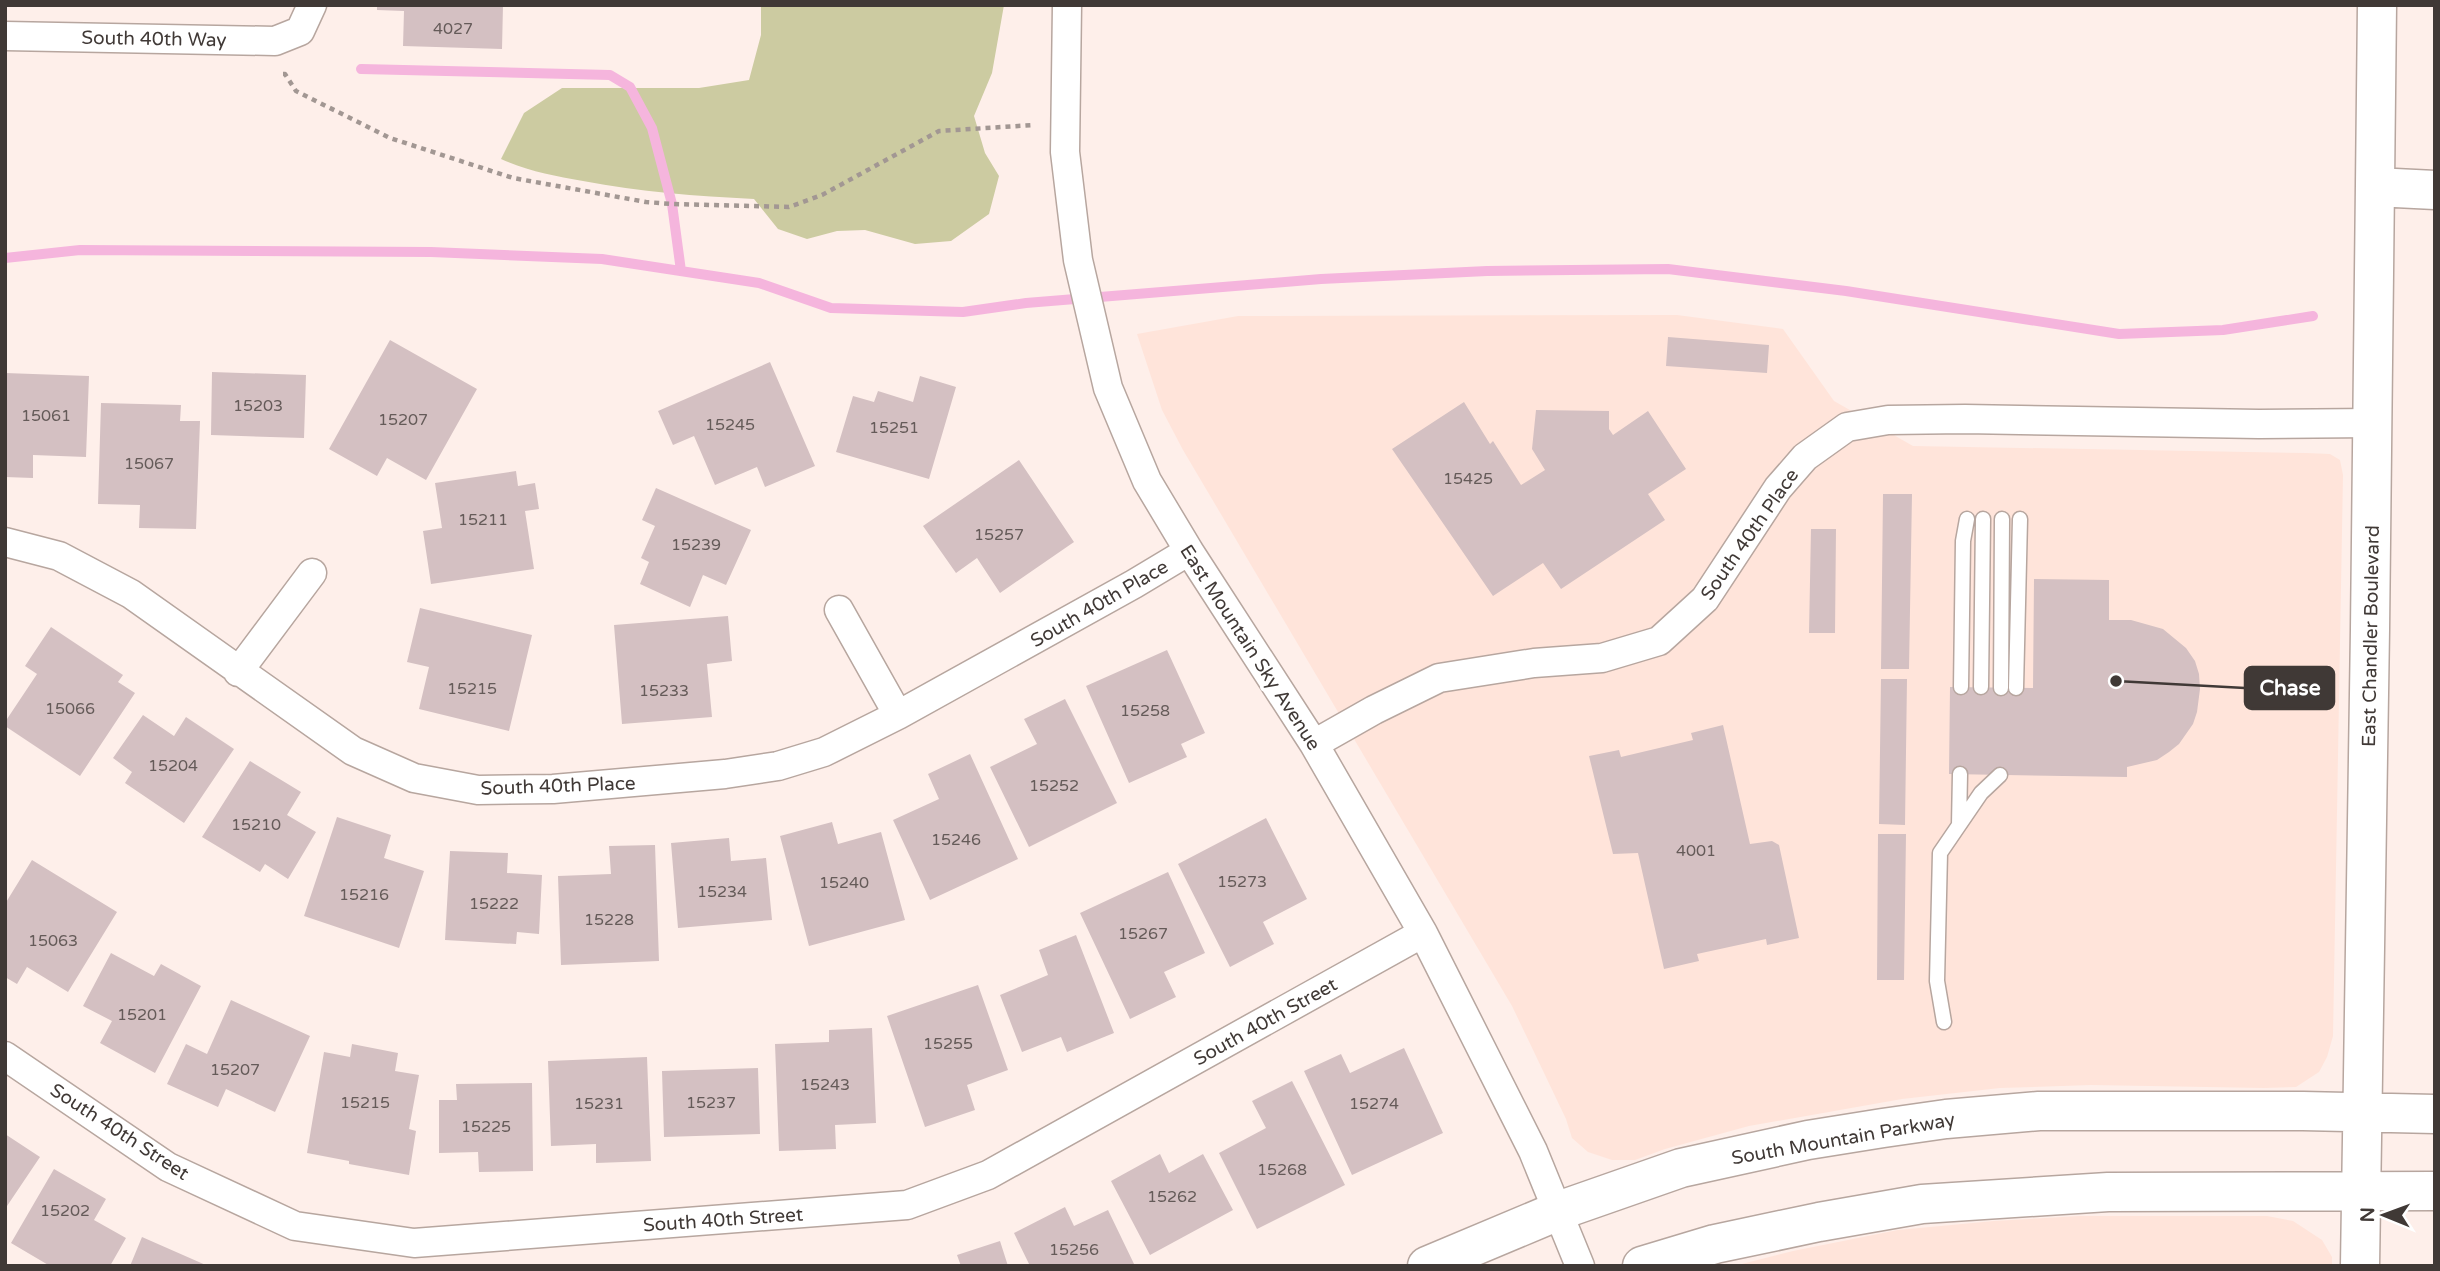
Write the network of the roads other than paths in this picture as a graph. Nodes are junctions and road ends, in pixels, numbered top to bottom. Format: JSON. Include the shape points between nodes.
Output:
{"nodes":[{"id":1,"x":1067,"y":5,"type":"edge"},
{"id":2,"x":2377,"y":5,"type":"edge"},
{"id":3,"x":306,"y":18,"type":"edge"},
{"id":4,"x":5,"y":36,"type":"edge"},
{"id":5,"x":2375,"y":187,"type":"junction"},
{"id":6,"x":2435,"y":190,"type":"edge"},
{"id":7,"x":2372,"y":423,"type":"junction"},
{"id":8,"x":1967,"y":519,"type":"dead end"},
{"id":9,"x":1983,"y":519,"type":"dead end"},
{"id":10,"x":2002,"y":519,"type":"dead end"},
{"id":11,"x":2020,"y":519,"type":"dead end"},
{"id":12,"x":5,"y":542,"type":"edge"},
{"id":13,"x":1189,"y":551,"type":"junction"},
{"id":14,"x":312,"y":573,"type":"dead end"},
{"id":15,"x":839,"y":610,"type":"dead end"},
{"id":16,"x":238,"y":672,"type":"junction"},
{"id":17,"x":1961,"y":687,"type":"dead end"},
{"id":18,"x":1981,"y":687,"type":"dead end"},
{"id":19,"x":898,"y":715,"type":"junction"},
{"id":20,"x":1314,"y":744,"type":"junction"},
{"id":21,"x":1960,"y":774,"type":"dead end"},
{"id":22,"x":1980,"y":775,"type":"dead end"},
{"id":23,"x":2000,"y":775,"type":"dead end"},
{"id":24,"x":1981,"y":793,"type":"junction"},
{"id":25,"x":1959,"y":826,"type":"junction"},
{"id":26,"x":1423,"y":933,"type":"junction"},
{"id":27,"x":1944,"y":1023,"type":"dead end"},
{"id":28,"x":5,"y":1056,"type":"edge"},
{"id":29,"x":2362,"y":1112,"type":"junction"},
{"id":30,"x":2435,"y":1114,"type":"edge"},
{"id":31,"x":2362,"y":1191,"type":"junction"},
{"id":32,"x":2435,"y":1191,"type":"edge"},
{"id":33,"x":1559,"y":1211,"type":"junction"},
{"id":34,"x":1577,"y":1258,"type":"edge"},
{"id":35,"x":1427,"y":1266,"type":"edge"},
{"id":36,"x":1643,"y":1266,"type":"edge"},
{"id":37,"x":2360,"y":1266,"type":"edge"}],
"edges":[{"from":1,"to":13,"type":"street","name":"East Mountain Sky Avenue","via":[[1065,152],[1078,260],[1095,337],[1108,388],[1147,481]]},
{"from":2,"to":5,"type":"street","name":"East Chandler Boulevard"},
{"from":3,"to":4,"type":"street","name":"South 40th Way","via":[[275,41]]},
{"from":5,"to":6,"type":"street"},
{"from":5,"to":7,"type":"street","name":"East Chandler Boulevard"},
{"from":7,"to":20,"type":"street","name":"South 40th Place","via":[[1965,419],[1888,420],[1847,427],[1805,457],[1778,488],[1705,599],[1659,641],[1602,658],[1522,664],[1439,678]]},
{"from":7,"to":29,"type":"street","name":"East Chandler Boulevard"},
{"from":8,"to":17,"type":"lane"},
{"from":9,"to":18,"type":"lane"},
{"from":10,"to":11,"type":"lane","via":[[2009,688]]},
{"from":12,"to":16,"type":"street","name":"South 40th Place","via":[[59,556],[131,594]]},
{"from":13,"to":19,"type":"street","name":"South 40th Place"},
{"from":13,"to":20,"type":"street","name":"East Mountain Sky Avenue"},
{"from":14,"to":16,"type":"street"},
{"from":15,"to":19,"type":"street"},
{"from":16,"to":19,"type":"street","name":"South 40th Place","via":[[353,751],[414,778],[478,790],[553,789],[778,766],[824,752]]},
{"from":20,"to":26,"type":"street","name":"East Mountain Sky Avenue"},
{"from":21,"to":25,"type":"lane"},
{"from":22,"to":24,"type":"lane"},
{"from":23,"to":24,"type":"lane"},
{"from":24,"to":25,"type":"lane"},
{"from":25,"to":27,"type":"lane","via":[[1940,853],[1937,981]]},
{"from":26,"to":28,"type":"street","name":"South 40th Street","via":[[988,1175],[907,1205],[414,1243],[295,1226],[168,1167]]},
{"from":26,"to":33,"type":"street","name":"East Mountain Sky Avenue"},
{"from":29,"to":30,"type":"street","name":"South Mountain Parkway"},
{"from":29,"to":31,"type":"street","name":"East Chandler Boulevard"},
{"from":29,"to":33,"type":"street","name":"South Mountain Parkway","via":[[2039,1111],[1946,1119],[1808,1140],[1681,1168]]},
{"from":31,"to":32,"type":"street"},
{"from":31,"to":36,"type":"street","via":[[2108,1192],[1922,1204],[1715,1244]]},
{"from":31,"to":37,"type":"street","name":"East Chandler Boulevard"},
{"from":33,"to":34,"type":"street","name":"East Mountain Sky Avenue"},
{"from":33,"to":35,"type":"street","name":"South Mountain Parkway"}]}
